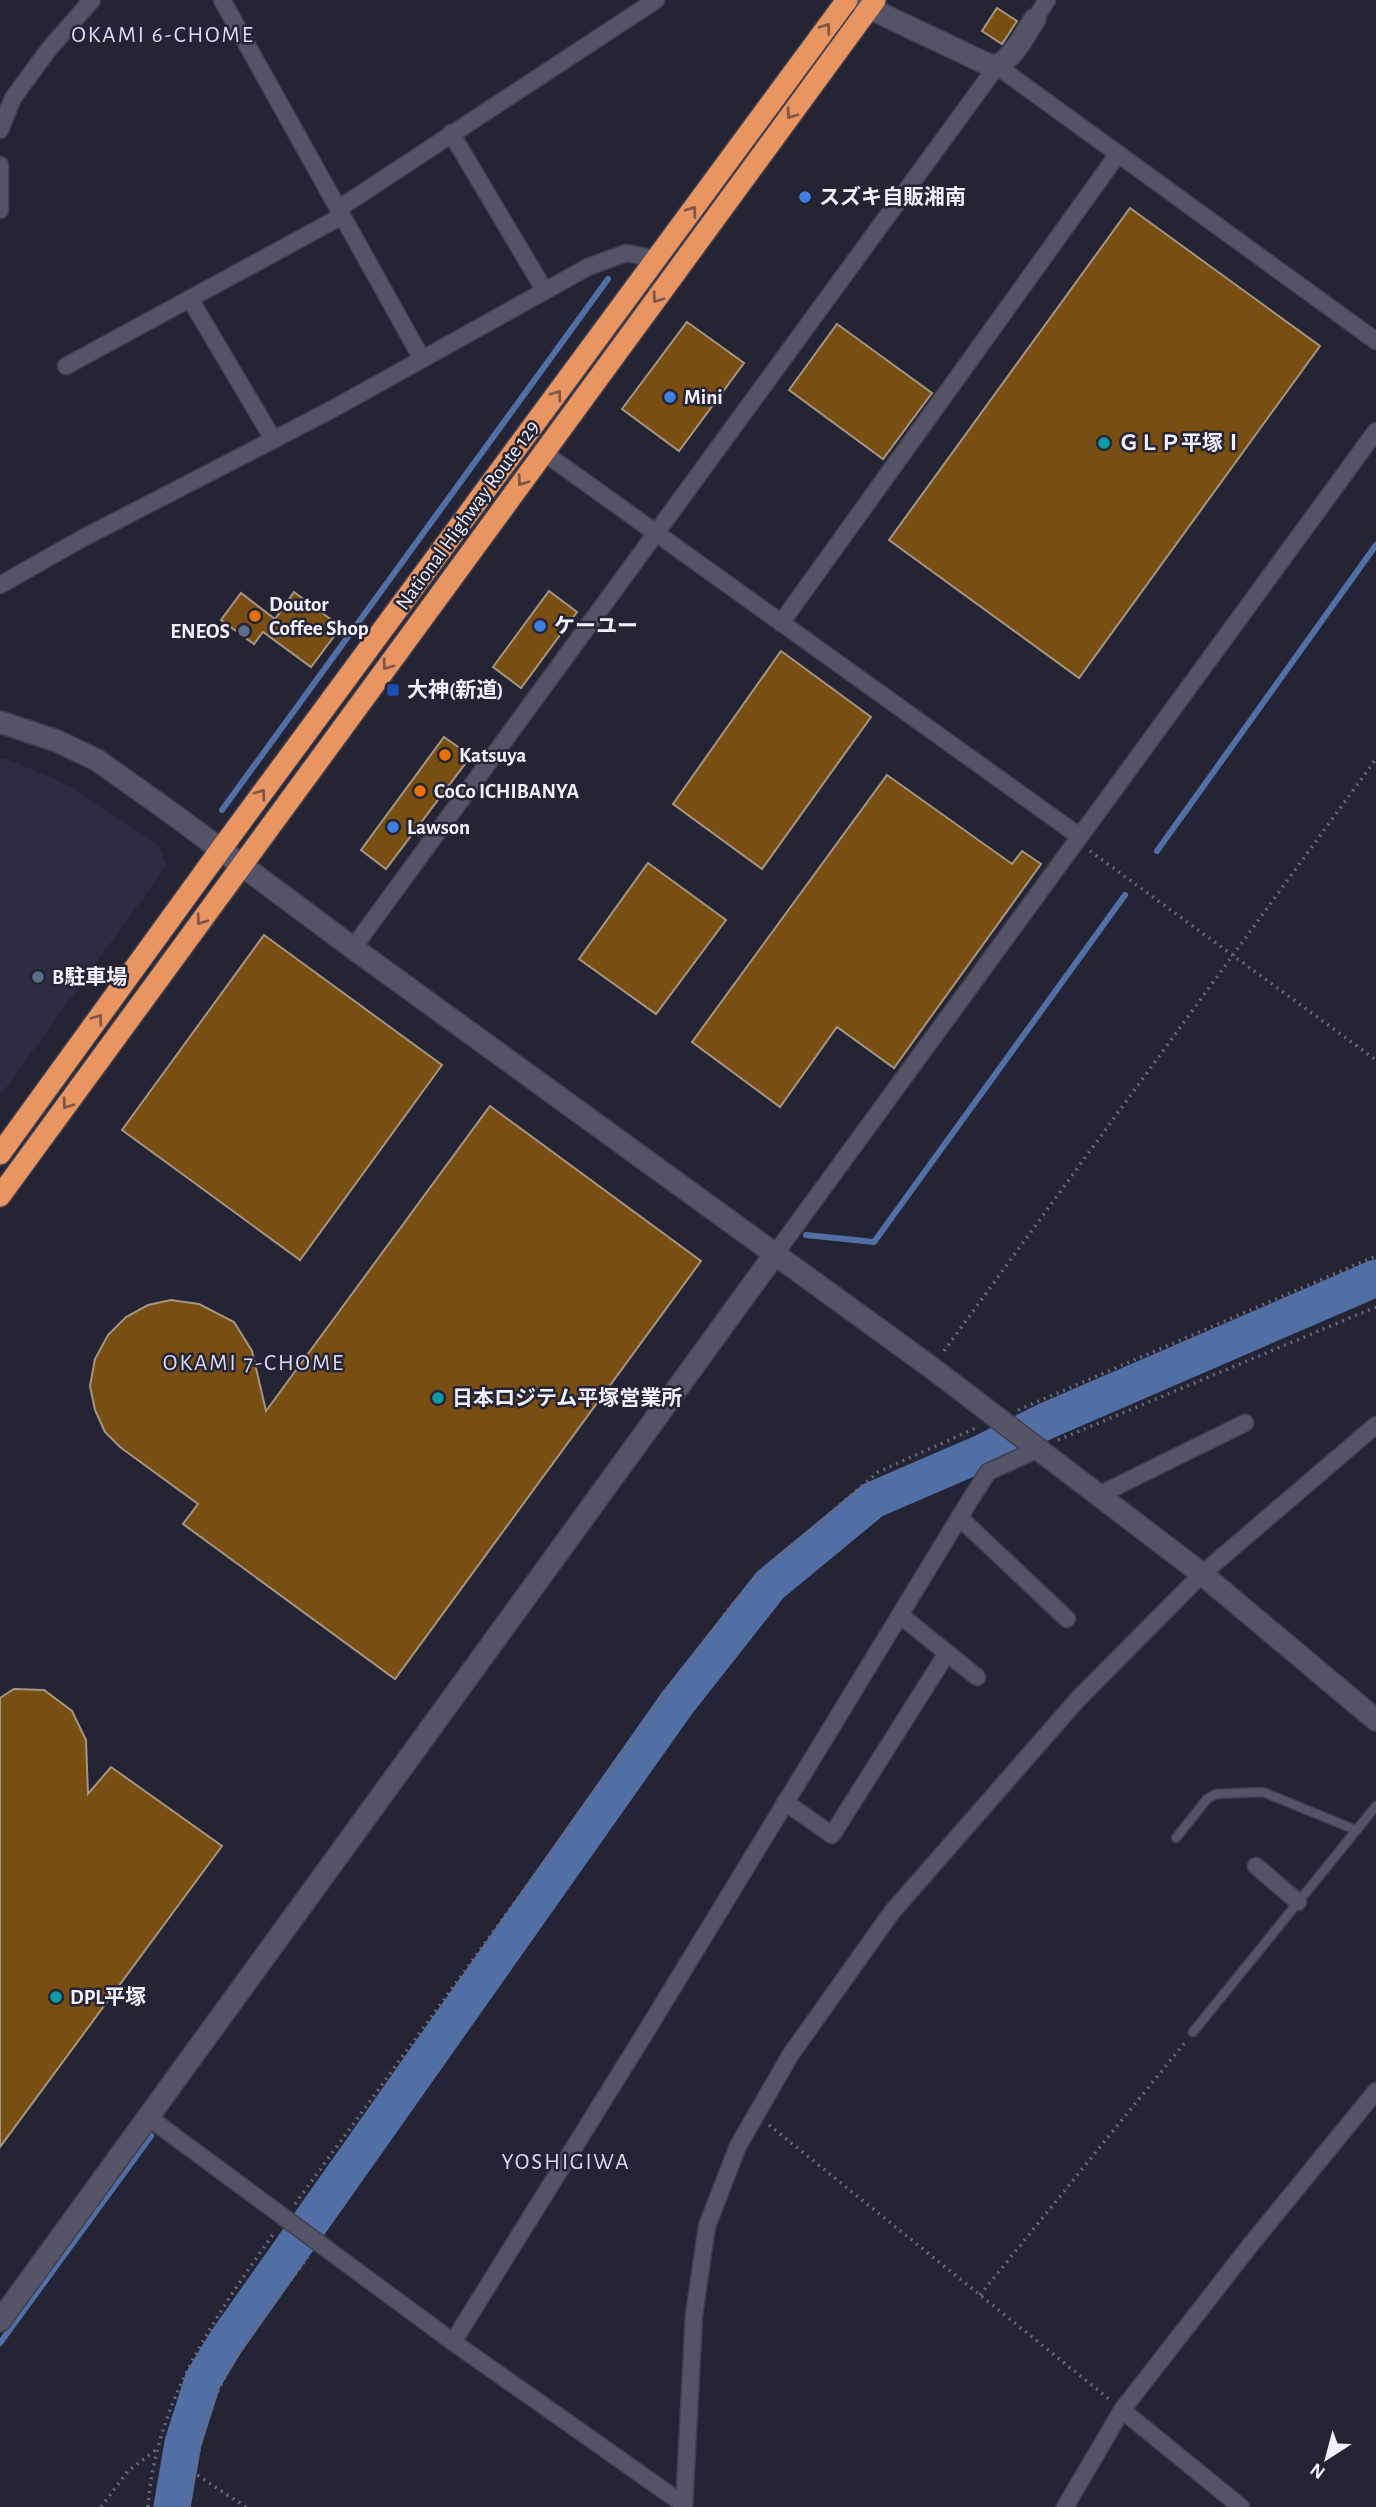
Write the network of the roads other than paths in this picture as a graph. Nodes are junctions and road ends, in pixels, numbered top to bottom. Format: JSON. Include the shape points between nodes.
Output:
{"nodes":[{"id":1,"x":92,"y":0,"type":"edge"},
{"id":2,"x":222,"y":0,"type":"edge"},
{"id":3,"x":656,"y":0,"type":"edge"},
{"id":4,"x":847,"y":0,"type":"edge"},
{"id":5,"x":1048,"y":0,"type":"edge"},
{"id":6,"x":868,"y":3,"type":"edge"},
{"id":7,"x":1035,"y":19,"type":"joint"},
{"id":8,"x":997,"y":66,"type":"junction"},
{"id":9,"x":0,"y":130,"type":"edge"},
{"id":10,"x":451,"y":133,"type":"junction"},
{"id":11,"x":1118,"y":154,"type":"junction"},
{"id":12,"x":0,"y":165,"type":"edge"},
{"id":13,"x":0,"y":211,"type":"edge"},
{"id":14,"x":340,"y":212,"type":"junction"},
{"id":15,"x":656,"y":259,"type":"junction"},
{"id":16,"x":545,"y":291,"type":"junction"},
{"id":17,"x":190,"y":299,"type":"junction"},
{"id":18,"x":1376,"y":341,"type":"edge"},
{"id":19,"x":422,"y":359,"type":"junction"},
{"id":20,"x":66,"y":366,"type":"dead end"},
{"id":21,"x":1376,"y":431,"type":"edge"},
{"id":22,"x":273,"y":439,"type":"junction"},
{"id":23,"x":543,"y":452,"type":"junction"},
{"id":24,"x":656,"y":533,"type":"junction"},
{"id":25,"x":0,"y":585,"type":"edge"},
{"id":26,"x":781,"y":623,"type":"junction"},
{"id":27,"x":0,"y":722,"type":"edge"},
{"id":28,"x":1077,"y":838,"type":"junction"},
{"id":29,"x":221,"y":849,"type":"junction"},
{"id":30,"x":241,"y":864,"type":"junction"},
{"id":31,"x":353,"y":948,"type":"junction"},
{"id":32,"x":0,"y":1154,"type":"edge"},
{"id":33,"x":0,"y":1196,"type":"edge"},
{"id":34,"x":775,"y":1254,"type":"junction"},
{"id":35,"x":1245,"y":1423,"type":"dead end"},
{"id":36,"x":1376,"y":1425,"type":"edge"},
{"id":37,"x":1035,"y":1448,"type":"junction"},
{"id":38,"x":1099,"y":1495,"type":"junction"},
{"id":39,"x":959,"y":1517,"type":"junction"},
{"id":40,"x":1202,"y":1574,"type":"junction"},
{"id":41,"x":900,"y":1615,"type":"junction"},
{"id":42,"x":1066,"y":1619,"type":"dead end"},
{"id":43,"x":947,"y":1653,"type":"junction"},
{"id":44,"x":977,"y":1677,"type":"dead end"},
{"id":45,"x":1376,"y":1720,"type":"edge"},
{"id":46,"x":785,"y":1802,"type":"junction"},
{"id":47,"x":1376,"y":1806,"type":"edge"},
{"id":48,"x":1356,"y":1830,"type":"junction"},
{"id":49,"x":1176,"y":1838,"type":"dead end"},
{"id":50,"x":1255,"y":1866,"type":"dead end"},
{"id":51,"x":1298,"y":1902,"type":"junction"},
{"id":52,"x":1193,"y":2032,"type":"road end"},
{"id":53,"x":1376,"y":2091,"type":"edge"},
{"id":54,"x":148,"y":2117,"type":"junction"},
{"id":55,"x":0,"y":2321,"type":"edge"},
{"id":56,"x":453,"y":2342,"type":"junction"},
{"id":57,"x":1122,"y":2410,"type":"junction"},
{"id":58,"x":683,"y":2506,"type":"edge"},
{"id":59,"x":1065,"y":2507,"type":"edge"},
{"id":60,"x":1241,"y":2507,"type":"edge"}],
"edges":[{"from":1,"to":9,"type":"street","via":[[13,98]]},
{"from":2,"to":14,"type":"street"},
{"from":3,"to":10,"type":"street"},
{"from":15,"to":4,"type":"highway","name":"National Highway Route 129","one_way":true},
{"from":5,"to":7,"type":"street"},
{"from":6,"to":8,"type":"street"},
{"from":6,"to":23,"type":"highway","name":"National Highway Route 129","one_way":true},
{"from":7,"to":8,"type":"street","via":[[1012,54]]},
{"from":8,"to":11,"type":"street"},
{"from":8,"to":24,"type":"street"},
{"from":10,"to":14,"type":"street"},
{"from":10,"to":16,"type":"street"},
{"from":11,"to":18,"type":"street"},
{"from":11,"to":26,"type":"street"},
{"from":12,"to":13,"type":"street"},
{"from":14,"to":17,"type":"street"},
{"from":14,"to":19,"type":"street"},
{"from":15,"to":16,"type":"street","via":[[626,253]]},
{"from":29,"to":15,"type":"highway","name":"National Highway Route 129","one_way":true},
{"from":16,"to":19,"type":"street"},
{"from":17,"to":20,"type":"street"},
{"from":17,"to":22,"type":"street"},
{"from":19,"to":22,"type":"street"},
{"from":21,"to":28,"type":"street"},
{"from":22,"to":25,"type":"street"},
{"from":23,"to":24,"type":"street"},
{"from":23,"to":30,"type":"highway","name":"National Highway Route 129","one_way":true},
{"from":24,"to":26,"type":"street"},
{"from":24,"to":31,"type":"street"},
{"from":26,"to":28,"type":"street"},
{"from":27,"to":29,"type":"street","via":[[97,760]]},
{"from":28,"to":34,"type":"street"},
{"from":29,"to":30,"type":"street"},
{"from":32,"to":29,"type":"highway","name":"National Highway Route 129","one_way":true},
{"from":30,"to":31,"type":"street"},
{"from":30,"to":33,"type":"highway","name":"National Highway Route 129","one_way":true},
{"from":31,"to":34,"type":"street"},
{"from":34,"to":37,"type":"street"},
{"from":34,"to":54,"type":"street"},
{"from":35,"to":38,"type":"street"},
{"from":36,"to":40,"type":"street"},
{"from":37,"to":38,"type":"street"},
{"from":37,"to":39,"type":"street","via":[[988,1472]]},
{"from":38,"to":40,"type":"street"},
{"from":39,"to":41,"type":"street"},
{"from":39,"to":42,"type":"street"},
{"from":40,"to":45,"type":"street"},
{"from":40,"to":58,"type":"street","via":[[1078,1699],[892,1912],[791,2054],[738,2146],[707,2226],[694,2315]]},
{"from":41,"to":43,"type":"street"},
{"from":41,"to":46,"type":"street"},
{"from":43,"to":44,"type":"street"},
{"from":43,"to":46,"type":"street","via":[[832,1835]]},
{"from":46,"to":56,"type":"street"},
{"from":47,"to":48,"type":"lane"},
{"from":48,"to":49,"type":"lane","via":[[1263,1792],[1216,1794]]},
{"from":48,"to":51,"type":"lane"},
{"from":50,"to":51,"type":"street"},
{"from":51,"to":52,"type":"lane"},
{"from":53,"to":57,"type":"street"},
{"from":54,"to":55,"type":"street"},
{"from":54,"to":56,"type":"street"},
{"from":56,"to":58,"type":"street"},
{"from":57,"to":59,"type":"street"},
{"from":57,"to":60,"type":"street"}]}
